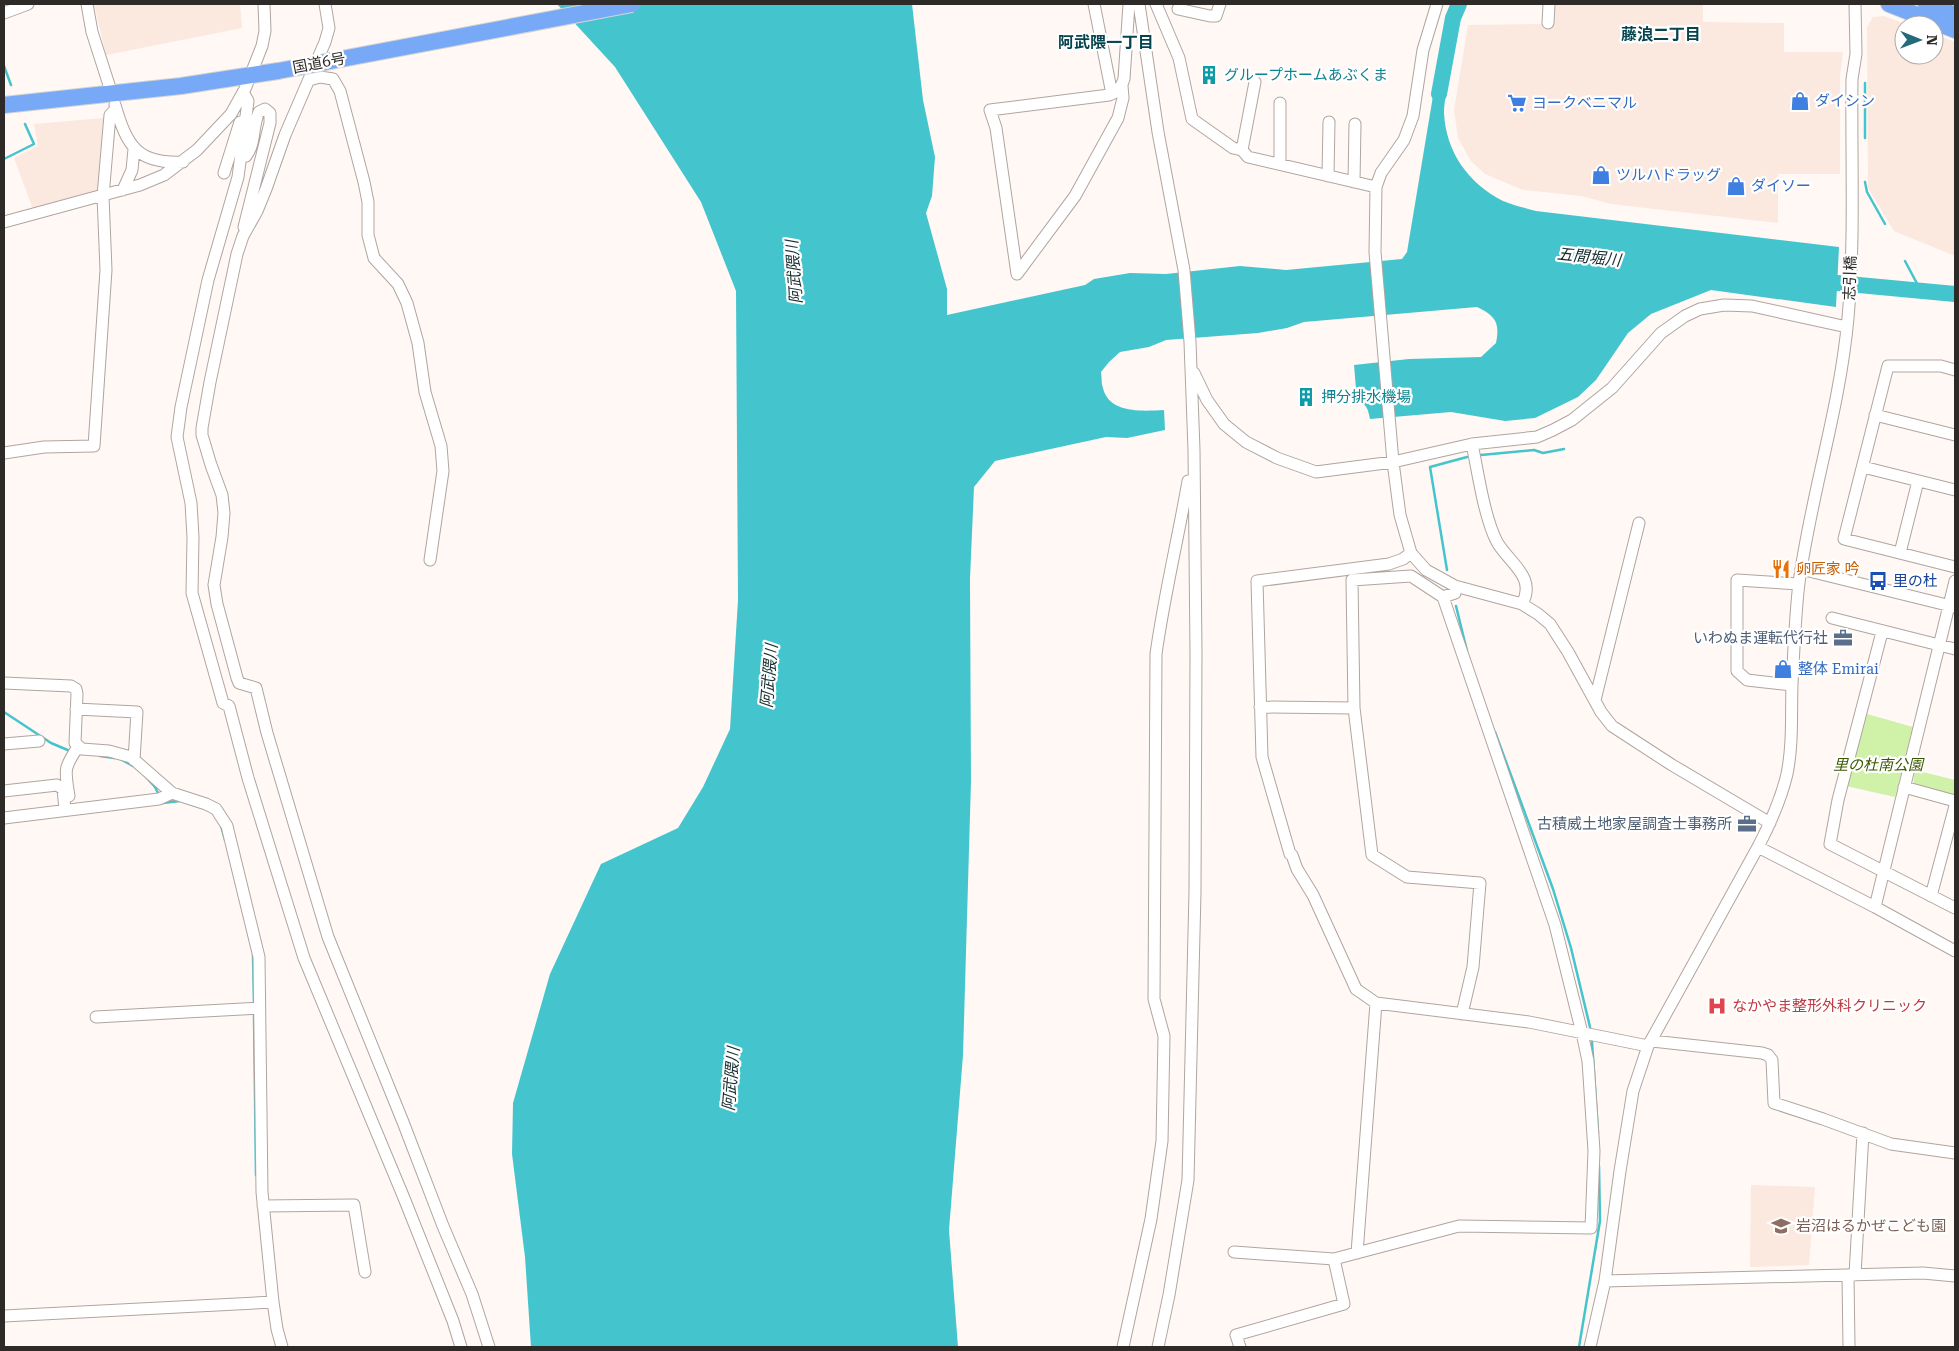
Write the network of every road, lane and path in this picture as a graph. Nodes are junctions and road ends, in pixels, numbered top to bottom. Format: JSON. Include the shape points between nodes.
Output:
{"nodes":[{"id":1,"x":28,"y":4,"type":"edge"},
{"id":2,"x":87,"y":4,"type":"edge"},
{"id":3,"x":264,"y":4,"type":"edge"},
{"id":4,"x":325,"y":4,"type":"edge"},
{"id":5,"x":632,"y":4,"type":"edge"},
{"id":6,"x":1094,"y":4,"type":"edge"},
{"id":7,"x":1129,"y":4,"type":"edge"},
{"id":8,"x":1139,"y":4,"type":"edge"},
{"id":9,"x":1220,"y":4,"type":"edge"},
{"id":10,"x":1437,"y":4,"type":"edge"},
{"id":11,"x":1548,"y":4,"type":"edge"},
{"id":12,"x":1855,"y":4,"type":"edge"},
{"id":13,"x":1889,"y":4,"type":"edge"},
{"id":14,"x":1926,"y":4,"type":"edge"},
{"id":15,"x":1178,"y":7,"type":"edge"},
{"id":16,"x":1158,"y":8,"type":"edge"},
{"id":17,"x":4,"y":13,"type":"edge"},
{"id":18,"x":1955,"y":15,"type":"edge"},
{"id":19,"x":1548,"y":23,"type":"dead end"},
{"id":20,"x":1955,"y":30,"type":"edge"},
{"id":21,"x":248,"y":76,"type":"junction"},
{"id":22,"x":309,"y":80,"type":"junction"},
{"id":23,"x":1255,"y":82,"type":"dead end"},
{"id":24,"x":109,"y":85,"type":"dead end"},
{"id":25,"x":1122,"y":86,"type":"junction"},
{"id":26,"x":243,"y":92,"type":"junction"},
{"id":27,"x":1112,"y":94,"type":"junction"},
{"id":28,"x":1280,"y":103,"type":"dead end"},
{"id":29,"x":4,"y":104,"type":"edge"},
{"id":30,"x":248,"y":106,"type":"junction"},
{"id":31,"x":1328,"y":122,"type":"dead end"},
{"id":32,"x":1355,"y":124,"type":"dead end"},
{"id":33,"x":134,"y":149,"type":"junction"},
{"id":34,"x":1242,"y":150,"type":"junction"},
{"id":35,"x":242,"y":154,"type":"junction"},
{"id":36,"x":183,"y":162,"type":"junction"},
{"id":37,"x":1280,"y":164,"type":"junction"},
{"id":38,"x":224,"y":173,"type":"dead end"},
{"id":39,"x":1328,"y":176,"type":"junction"},
{"id":40,"x":1354,"y":182,"type":"junction"},
{"id":41,"x":1376,"y":187,"type":"junction"},
{"id":42,"x":123,"y":190,"type":"junction"},
{"id":43,"x":101,"y":197,"type":"junction"},
{"id":44,"x":4,"y":222,"type":"edge"},
{"id":45,"x":243,"y":236,"type":"junction"},
{"id":46,"x":1848,"y":322,"type":"junction"},
{"id":47,"x":1191,"y":367,"type":"junction"},
{"id":48,"x":1955,"y":370,"type":"edge"},
{"id":49,"x":1875,"y":415,"type":"junction"},
{"id":50,"x":1955,"y":434,"type":"edge"},
{"id":51,"x":1472,"y":444,"type":"junction"},
{"id":52,"x":1194,"y":450,"type":"junction"},
{"id":53,"x":4,"y":453,"type":"edge"},
{"id":54,"x":1393,"y":458,"type":"junction"},
{"id":55,"x":1863,"y":467,"type":"junction"},
{"id":56,"x":1918,"y":481,"type":"junction"},
{"id":57,"x":1955,"y":490,"type":"edge"},
{"id":58,"x":1639,"y":523,"type":"dead end"},
{"id":59,"x":1411,"y":553,"type":"junction"},
{"id":60,"x":1900,"y":553,"type":"junction"},
{"id":61,"x":430,"y":560,"type":"dead end"},
{"id":62,"x":1955,"y":567,"type":"edge"},
{"id":63,"x":1801,"y":569,"type":"junction"},
{"id":64,"x":1955,"y":581,"type":"edge"},
{"id":65,"x":1799,"y":584,"type":"junction"},
{"id":66,"x":1455,"y":586,"type":"junction"},
{"id":67,"x":1443,"y":597,"type":"junction"},
{"id":68,"x":1522,"y":604,"type":"junction"},
{"id":69,"x":1952,"y":607,"type":"edge"},
{"id":70,"x":1832,"y":618,"type":"dead end"},
{"id":71,"x":1882,"y":632,"type":"junction"},
{"id":72,"x":1939,"y":645,"type":"junction"},
{"id":73,"x":1955,"y":650,"type":"edge"},
{"id":74,"x":4,"y":683,"type":"edge"},
{"id":75,"x":1792,"y":685,"type":"junction"},
{"id":76,"x":1594,"y":700,"type":"junction"},
{"id":77,"x":1260,"y":707,"type":"junction"},
{"id":78,"x":1354,"y":708,"type":"junction"},
{"id":79,"x":76,"y":709,"type":"junction"},
{"id":80,"x":39,"y":740,"type":"dead end"},
{"id":81,"x":4,"y":744,"type":"edge"},
{"id":82,"x":78,"y":746,"type":"junction"},
{"id":83,"x":134,"y":760,"type":"junction"},
{"id":84,"x":1904,"y":787,"type":"junction"},
{"id":85,"x":4,"y":791,"type":"edge"},
{"id":86,"x":172,"y":793,"type":"junction"},
{"id":87,"x":1955,"y":801,"type":"edge"},
{"id":88,"x":1955,"y":806,"type":"edge"},
{"id":89,"x":68,"y":809,"type":"junction"},
{"id":90,"x":4,"y":818,"type":"edge"},
{"id":91,"x":1770,"y":823,"type":"junction"},
{"id":92,"x":1758,"y":847,"type":"junction"},
{"id":93,"x":1884,"y":870,"type":"junction"},
{"id":94,"x":1931,"y":896,"type":"junction"},
{"id":95,"x":1875,"y":906,"type":"junction"},
{"id":96,"x":1955,"y":908,"type":"edge"},
{"id":97,"x":1955,"y":951,"type":"edge"},
{"id":98,"x":1376,"y":1003,"type":"junction"},
{"id":99,"x":259,"y":1008,"type":"junction"},
{"id":100,"x":1462,"y":1014,"type":"junction"},
{"id":101,"x":96,"y":1017,"type":"dead end"},
{"id":102,"x":1582,"y":1033,"type":"junction"},
{"id":103,"x":1650,"y":1044,"type":"junction"},
{"id":104,"x":1863,"y":1133,"type":"junction"},
{"id":105,"x":1955,"y":1153,"type":"edge"},
{"id":106,"x":263,"y":1206,"type":"junction"},
{"id":107,"x":1234,"y":1252,"type":"dead end"},
{"id":108,"x":1357,"y":1253,"type":"junction"},
{"id":109,"x":1334,"y":1260,"type":"junction"},
{"id":110,"x":366,"y":1272,"type":"dead end"},
{"id":111,"x":1955,"y":1274,"type":"edge"},
{"id":112,"x":1852,"y":1276,"type":"junction"},
{"id":113,"x":1604,"y":1281,"type":"junction"},
{"id":114,"x":273,"y":1302,"type":"junction"},
{"id":115,"x":4,"y":1316,"type":"edge"},
{"id":116,"x":282,"y":1347,"type":"edge"},
{"id":117,"x":461,"y":1347,"type":"edge"},
{"id":118,"x":489,"y":1347,"type":"edge"},
{"id":119,"x":1123,"y":1347,"type":"edge"},
{"id":120,"x":1158,"y":1347,"type":"edge"},
{"id":121,"x":1240,"y":1347,"type":"edge"},
{"id":122,"x":1590,"y":1347,"type":"edge"},
{"id":123,"x":1849,"y":1347,"type":"edge"}],
"edges":[{"from":1,"to":17,"type":"street"},
{"from":2,"to":24,"type":"street","via":[[92,32]]},
{"from":3,"to":21,"type":"street","via":[[262,46]]},
{"from":4,"to":22,"type":"street","via":[[329,28]]},
{"from":5,"to":21,"type":"highway","name":"国道6号","bridge":true},
{"from":6,"to":27,"type":"street"},
{"from":7,"to":25,"type":"street"},
{"from":8,"to":47,"type":"street","via":[[1158,132],[1184,270]]},
{"from":9,"to":15,"type":"street","via":[[1216,16]]},
{"from":10,"to":41,"type":"street","via":[[1423,50],[1413,116],[1404,140],[1381,173]]},
{"from":11,"to":19,"type":"street"},
{"from":12,"to":46,"type":"street","name":"志引橋"},
{"from":13,"to":20,"type":"highway"},
{"from":14,"to":18,"type":"highway"},
{"from":15,"to":16,"type":"street"},
{"from":16,"to":34,"type":"street","via":[[1179,58],[1192,119],[1233,148]]},
{"from":21,"to":26,"type":"street"},
{"from":21,"to":29,"type":"highway","name":"国道6号"},
{"from":22,"to":45,"type":"street","via":[[263,196]]},
{"from":22,"to":61,"type":"street","via":[[320,77],[333,79],[340,91],[364,182],[368,235],[374,258],[398,284],[413,320],[425,392],[441,446],[443,471]]},
{"from":23,"to":34,"type":"street"},
{"from":25,"to":27,"type":"street"},
{"from":25,"to":27,"type":"street","via":[[1118,118],[1075,196],[1018,274],[996,128],[990,110]]},
{"from":26,"to":30,"type":"street"},
{"from":26,"to":36,"type":"street","via":[[221,126]]},
{"from":28,"to":37,"type":"street"},
{"from":30,"to":35,"type":"street"},
{"from":30,"to":38,"type":"street"},
{"from":31,"to":39,"type":"street"},
{"from":32,"to":40,"type":"street"},
{"from":33,"to":36,"type":"street","via":[[162,162]]},
{"from":33,"to":42,"type":"street","via":[[132,170]]},
{"from":33,"to":43,"type":"street","via":[[116,107],[110,115]]},
{"from":34,"to":37,"type":"street","via":[[1248,157]]},
{"from":35,"to":45,"type":"street","via":[[246,156],[249,152],[256,118],[265,109],[270,113],[270,123]]},
{"from":35,"to":117,"type":"street","via":[[208,280],[177,437],[191,503],[192,594],[222,703],[229,706],[304,958],[404,1198]]},
{"from":36,"to":42,"type":"street","via":[[164,175]]},
{"from":37,"to":39,"type":"street"},
{"from":39,"to":40,"type":"street"},
{"from":40,"to":41,"type":"street"},
{"from":41,"to":54,"type":"street","via":[[1375,252]]},
{"from":42,"to":43,"type":"street"},
{"from":43,"to":44,"type":"street"},
{"from":43,"to":53,"type":"street","via":[[106,270],[94,446],[44,447]]},
{"from":45,"to":118,"type":"street","via":[[202,428],[222,495],[224,513],[214,585],[217,604],[240,683],[256,688],[266,733],[328,937],[472,1294]]},
{"from":46,"to":51,"type":"street","via":[[1752,306],[1724,305],[1700,309],[1661,332],[1612,388],[1572,420],[1537,437]]},
{"from":46,"to":63,"type":"street","name":"志引橋","via":[[1836,406]]},
{"from":47,"to":52,"type":"street"},
{"from":47,"to":54,"type":"street","via":[[1207,400],[1224,424],[1246,442],[1277,458],[1316,472]]},
{"from":48,"to":49,"type":"street","via":[[1941,366],[1888,366]]},
{"from":49,"to":50,"type":"street"},
{"from":49,"to":55,"type":"street"},
{"from":51,"to":54,"type":"street"},
{"from":51,"to":68,"type":"street","via":[[1485,506],[1497,541],[1526,580],[1528,595]]},
{"from":52,"to":119,"type":"street","via":[[1156,654],[1154,999],[1164,1036],[1162,1141],[1151,1219]]},
{"from":52,"to":120,"type":"street","via":[[1195,882],[1188,1180]]},
{"from":54,"to":59,"type":"street","via":[[1400,515]]},
{"from":55,"to":56,"type":"street"},
{"from":55,"to":60,"type":"street","via":[[1844,539]]},
{"from":56,"to":57,"type":"street"},
{"from":56,"to":60,"type":"street"},
{"from":58,"to":76,"type":"street"},
{"from":59,"to":66,"type":"street","via":[[1426,570]]},
{"from":59,"to":77,"type":"street","via":[[1389,564],[1257,581]]},
{"from":60,"to":62,"type":"street"},
{"from":63,"to":65,"type":"street","name":"志引橋"},
{"from":63,"to":69,"type":"street"},
{"from":64,"to":69,"type":"street"},
{"from":65,"to":75,"type":"street","name":"志引橋"},
{"from":65,"to":75,"type":"street","via":[[1737,580],[1737,671],[1747,680]]},
{"from":66,"to":67,"type":"street","via":[[1455,593]]},
{"from":66,"to":68,"type":"street"},
{"from":67,"to":78,"type":"street","via":[[1412,576],[1352,580]]},
{"from":67,"to":102,"type":"street","via":[[1555,925]]},
{"from":68,"to":76,"type":"street","via":[[1550,624]]},
{"from":69,"to":72,"type":"street"},
{"from":70,"to":71,"type":"street"},
{"from":71,"to":72,"type":"street"},
{"from":71,"to":93,"type":"street","via":[[1838,800],[1830,844]]},
{"from":72,"to":73,"type":"street"},
{"from":72,"to":84,"type":"street"},
{"from":74,"to":79,"type":"street","via":[[71,686],[76,690]]},
{"from":75,"to":91,"type":"street","name":"志引橋","via":[[1790,759]]},
{"from":76,"to":91,"type":"street","via":[[1612,726]]},
{"from":77,"to":78,"type":"street"},
{"from":77,"to":98,"type":"street","via":[[1262,757],[1290,854],[1313,895],[1356,989]]},
{"from":78,"to":100,"type":"street","via":[[1372,855],[1407,877],[1480,883],[1473,967]]},
{"from":79,"to":82,"type":"street","via":[[75,743]]},
{"from":79,"to":83,"type":"street","via":[[137,712]]},
{"from":80,"to":81,"type":"street"},
{"from":82,"to":83,"type":"street","via":[[120,753]]},
{"from":82,"to":89,"type":"street","via":[[65,771]]},
{"from":83,"to":86,"type":"street"},
{"from":84,"to":87,"type":"street"},
{"from":84,"to":93,"type":"street"},
{"from":85,"to":89,"type":"street","via":[[57,785],[63,789]]},
{"from":86,"to":89,"type":"street","via":[[159,799]]},
{"from":86,"to":99,"type":"street","via":[[216,809],[228,826],[259,957]]},
{"from":88,"to":94,"type":"street"},
{"from":89,"to":90,"type":"street"},
{"from":91,"to":92,"type":"street","name":"志引橋"},
{"from":92,"to":95,"type":"street"},
{"from":92,"to":103,"type":"street","name":"志引橋"},
{"from":93,"to":94,"type":"street"},
{"from":93,"to":95,"type":"street"},
{"from":94,"to":96,"type":"street"},
{"from":95,"to":97,"type":"street"},
{"from":98,"to":100,"type":"street"},
{"from":98,"to":108,"type":"street"},
{"from":99,"to":101,"type":"street"},
{"from":99,"to":106,"type":"street"},
{"from":100,"to":102,"type":"street","via":[[1529,1022]]},
{"from":102,"to":103,"type":"street"},
{"from":102,"to":108,"type":"street","via":[[1588,1061],[1594,1151],[1591,1228],[1459,1226]]},
{"from":103,"to":104,"type":"street","via":[[1768,1055],[1772,1060],[1774,1103]]},
{"from":103,"to":113,"type":"street","name":"志引橋","via":[[1633,1090]]},
{"from":104,"to":105,"type":"street","via":[[1891,1144]]},
{"from":104,"to":112,"type":"street"},
{"from":106,"to":110,"type":"street","via":[[354,1205]]},
{"from":106,"to":114,"type":"street"},
{"from":107,"to":109,"type":"street"},
{"from":108,"to":109,"type":"street"},
{"from":109,"to":121,"type":"street","via":[[1344,1304],[1236,1335]]},
{"from":111,"to":112,"type":"street"},
{"from":112,"to":113,"type":"street"},
{"from":112,"to":123,"type":"street"},
{"from":113,"to":122,"type":"street","name":"志引橋"},
{"from":114,"to":115,"type":"street"},
{"from":114,"to":116,"type":"street"}]}
